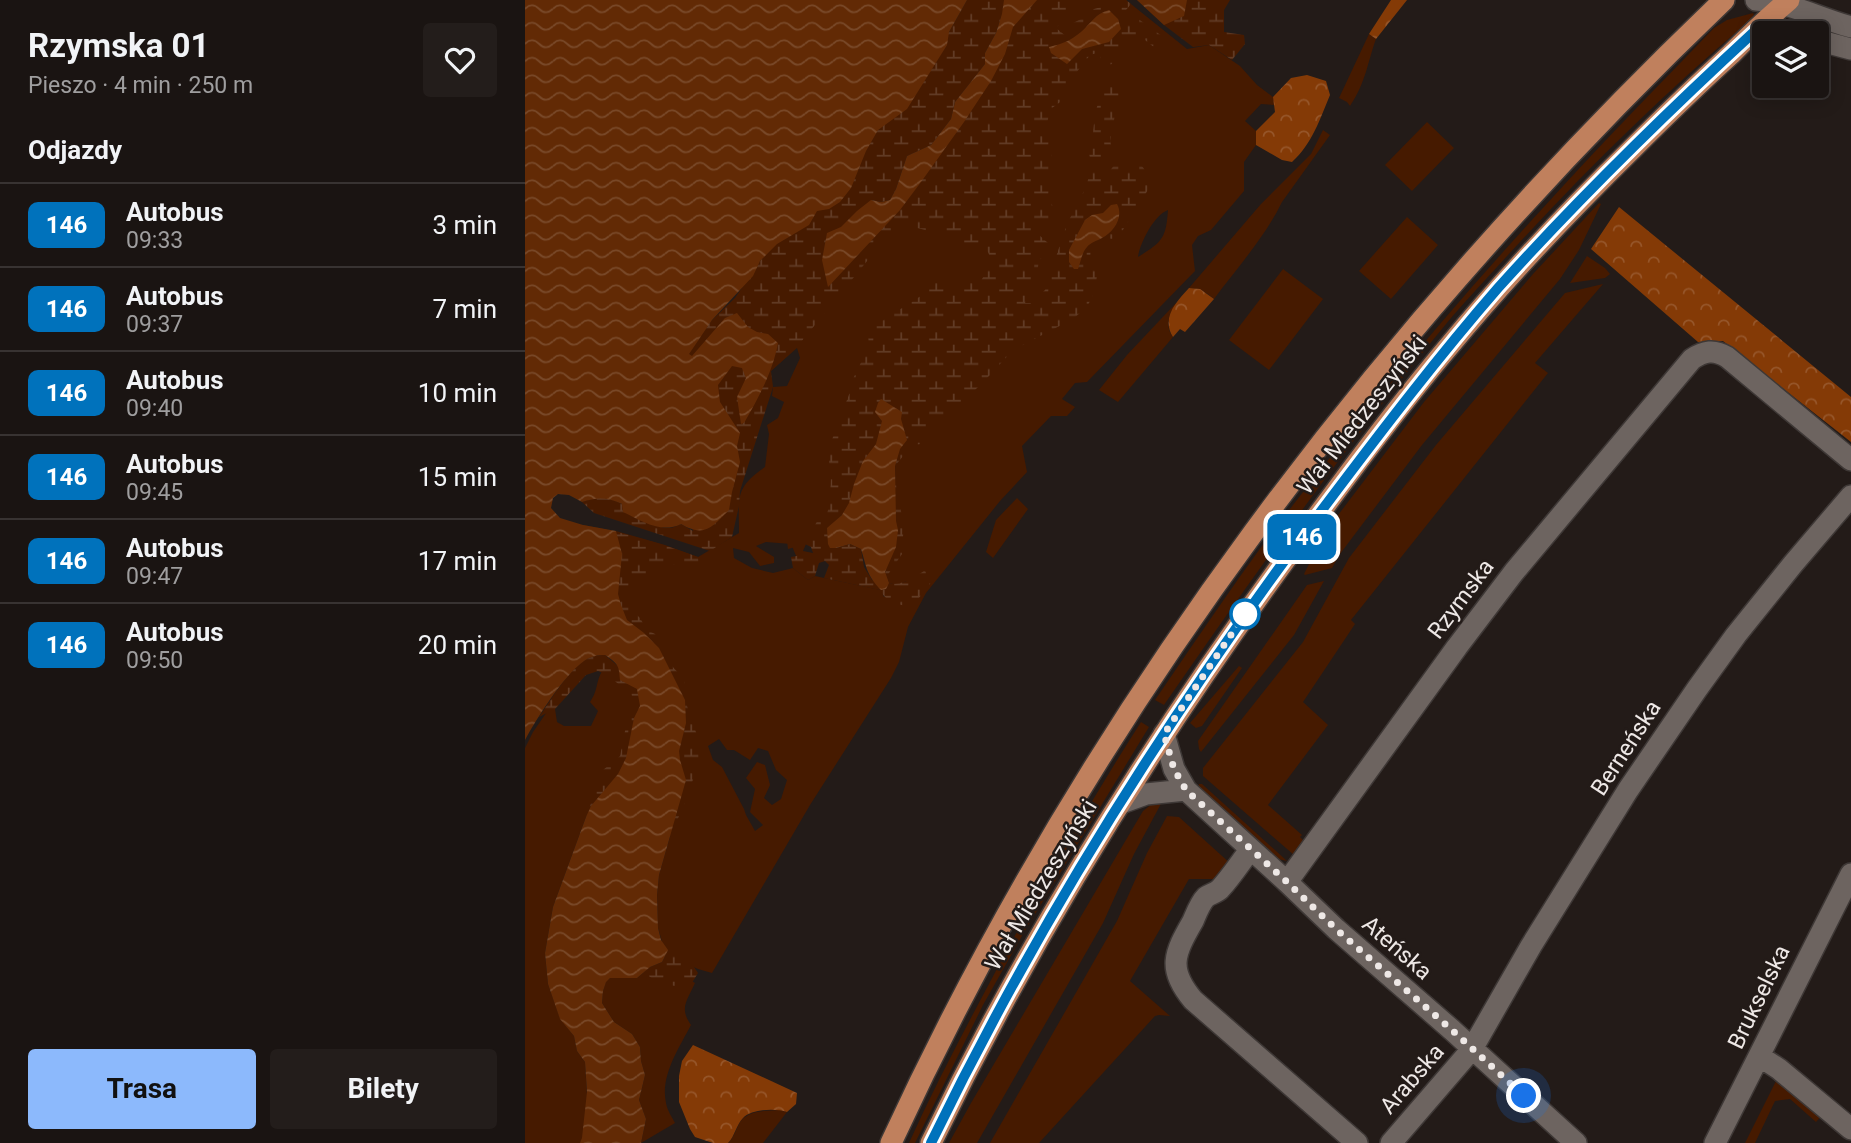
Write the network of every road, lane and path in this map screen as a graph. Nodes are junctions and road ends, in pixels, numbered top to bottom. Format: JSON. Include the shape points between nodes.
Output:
{"nodes":[{"id":1,"x":1724,"y":0,"type":"edge"},
{"id":2,"x":1756,"y":0,"type":"edge"},
{"id":3,"x":1787,"y":2,"type":"edge"},
{"id":4,"x":1766,"y":21,"type":"edge"},
{"id":5,"x":1851,"y":27,"type":"edge"},
{"id":6,"x":1752,"y":34,"type":"edge"},
{"id":7,"x":1829,"y":43,"type":"edge"},
{"id":8,"x":1851,"y":49,"type":"edge"},
{"id":9,"x":1851,"y":460,"type":"edge"},
{"id":10,"x":1851,"y":496,"type":"edge"},
{"id":11,"x":1164,"y":734,"type":"junction"},
{"id":12,"x":1186,"y":790,"type":"junction"},
{"id":13,"x":1121,"y":803,"type":"junction"},
{"id":14,"x":1250,"y":850,"type":"junction"},
{"id":15,"x":1851,"y":874,"type":"edge"},
{"id":16,"x":1287,"y":882,"type":"junction"},
{"id":17,"x":1472,"y":1049,"type":"junction"},
{"id":18,"x":1759,"y":1056,"type":"junction"},
{"id":19,"x":1851,"y":1129,"type":"edge"},
{"id":20,"x":891,"y":1143,"type":"edge"},
{"id":21,"x":931,"y":1143,"type":"edge"},
{"id":22,"x":1357,"y":1143,"type":"edge"},
{"id":23,"x":1391,"y":1143,"type":"edge"},
{"id":24,"x":1576,"y":1143,"type":"edge"},
{"id":25,"x":1715,"y":1143,"type":"edge"}],
"edges":[{"from":1,"to":20,"type":"main road","name":"Wał Miedzeszyński","via":[[1602,121],[1470,266],[1368,385],[1227,567],[1117,729],[1041,855]]},
{"from":2,"to":3,"type":"street"},
{"from":3,"to":4,"type":"main road","name":"Wał Miedzeszyński"},
{"from":3,"to":5,"type":"street"},
{"from":6,"to":11,"type":"main road","name":"Wał Miedzeszyński","via":[[1568,213],[1448,347],[1290,553]]},
{"from":7,"to":8,"type":"street"},
{"from":9,"to":16,"type":"street","name":"Rzymska","via":[[1727,357],[1713,351],[1692,359],[1514,572]]},
{"from":10,"to":17,"type":"street","name":"Berneńska","via":[[1736,635],[1686,705],[1628,790]]},
{"from":11,"to":12,"type":"street","name":"Ateńska"},
{"from":11,"to":13,"type":"main road","name":"Wał Miedzeszyński"},
{"from":12,"to":13,"type":"street","via":[[1146,794]]},
{"from":12,"to":14,"type":"street","name":"Ateńska"},
{"from":13,"to":21,"type":"main road","name":"Wał Miedzeszyński","via":[[1021,968]]},
{"from":14,"to":16,"type":"street","name":"Ateńska"},
{"from":14,"to":22,"type":"street","via":[[1217,891],[1206,897],[1177,954],[1178,978],[1193,1000]]},
{"from":15,"to":18,"type":"street","name":"Brukselska"},
{"from":16,"to":17,"type":"street","name":"Ateńska"},
{"from":17,"to":23,"type":"street","name":"Arabska"},
{"from":17,"to":24,"type":"street","name":"Ateńska"},
{"from":18,"to":19,"type":"street"},
{"from":18,"to":25,"type":"street","name":"Brukselska"}]}
